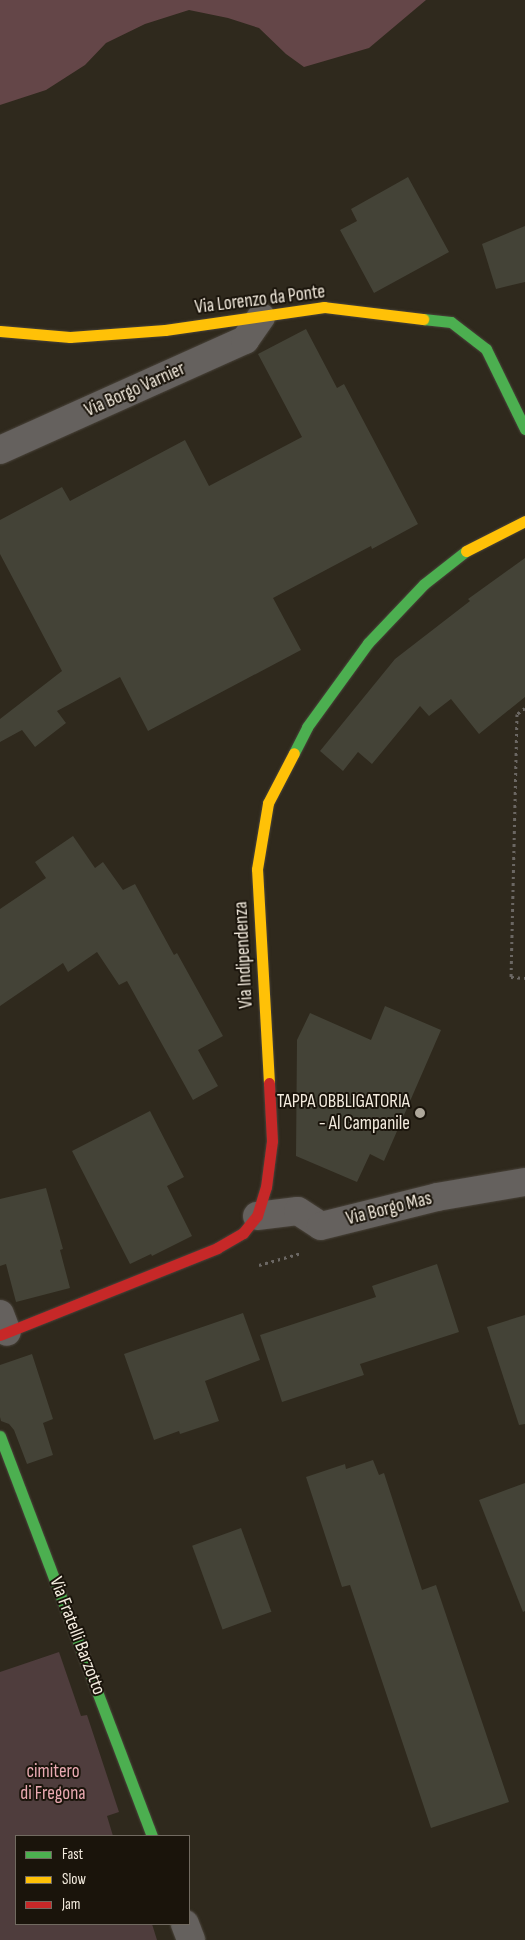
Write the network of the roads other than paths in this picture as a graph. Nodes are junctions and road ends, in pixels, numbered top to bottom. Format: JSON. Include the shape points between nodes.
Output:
{"nodes":[{"id":1,"x":261,"y":317,"type":"junction"},
{"id":2,"x":0,"y":331,"type":"edge"},
{"id":3,"x":525,"y":428,"type":"edge"},
{"id":4,"x":0,"y":450,"type":"edge"},
{"id":5,"x":525,"y":521,"type":"edge"},
{"id":6,"x":525,"y":1182,"type":"edge"},
{"id":7,"x":257,"y":1216,"type":"junction"},
{"id":8,"x":2,"y":1327,"type":"edge"},
{"id":9,"x":0,"y":1436,"type":"edge"},
{"id":10,"x":152,"y":1835,"type":"edge"},
{"id":11,"x":185,"y":1925,"type":"edge"},
{"id":12,"x":191,"y":1940,"type":"edge"}],
"edges":[{"from":1,"to":2,"type":"main road","name":"Via Lorenzo da Ponte","via":[[165,330],[70,337]]},
{"from":1,"to":3,"type":"main road","name":"Via Lorenzo da Ponte","via":[[324,307],[451,322],[486,348]]},
{"from":1,"to":4,"type":"street","name":"Via Borgo Varnier","via":[[245,340]]},
{"from":5,"to":7,"type":"main road","name":"Via Indipendenza","via":[[459,555],[424,584],[368,643],[307,727],[268,803],[258,869],[272,1141],[266,1187]]},
{"from":6,"to":7,"type":"street","name":"Via Borgo Mas","via":[[437,1197],[322,1226],[298,1211]]},
{"from":7,"to":8,"type":"main road","name":"Via Indipendenza","via":[[243,1233],[217,1248]]},
{"from":9,"to":10,"type":"main road","name":"Via Fratelli Barzotto"},
{"from":11,"to":12,"type":"street"}]}
